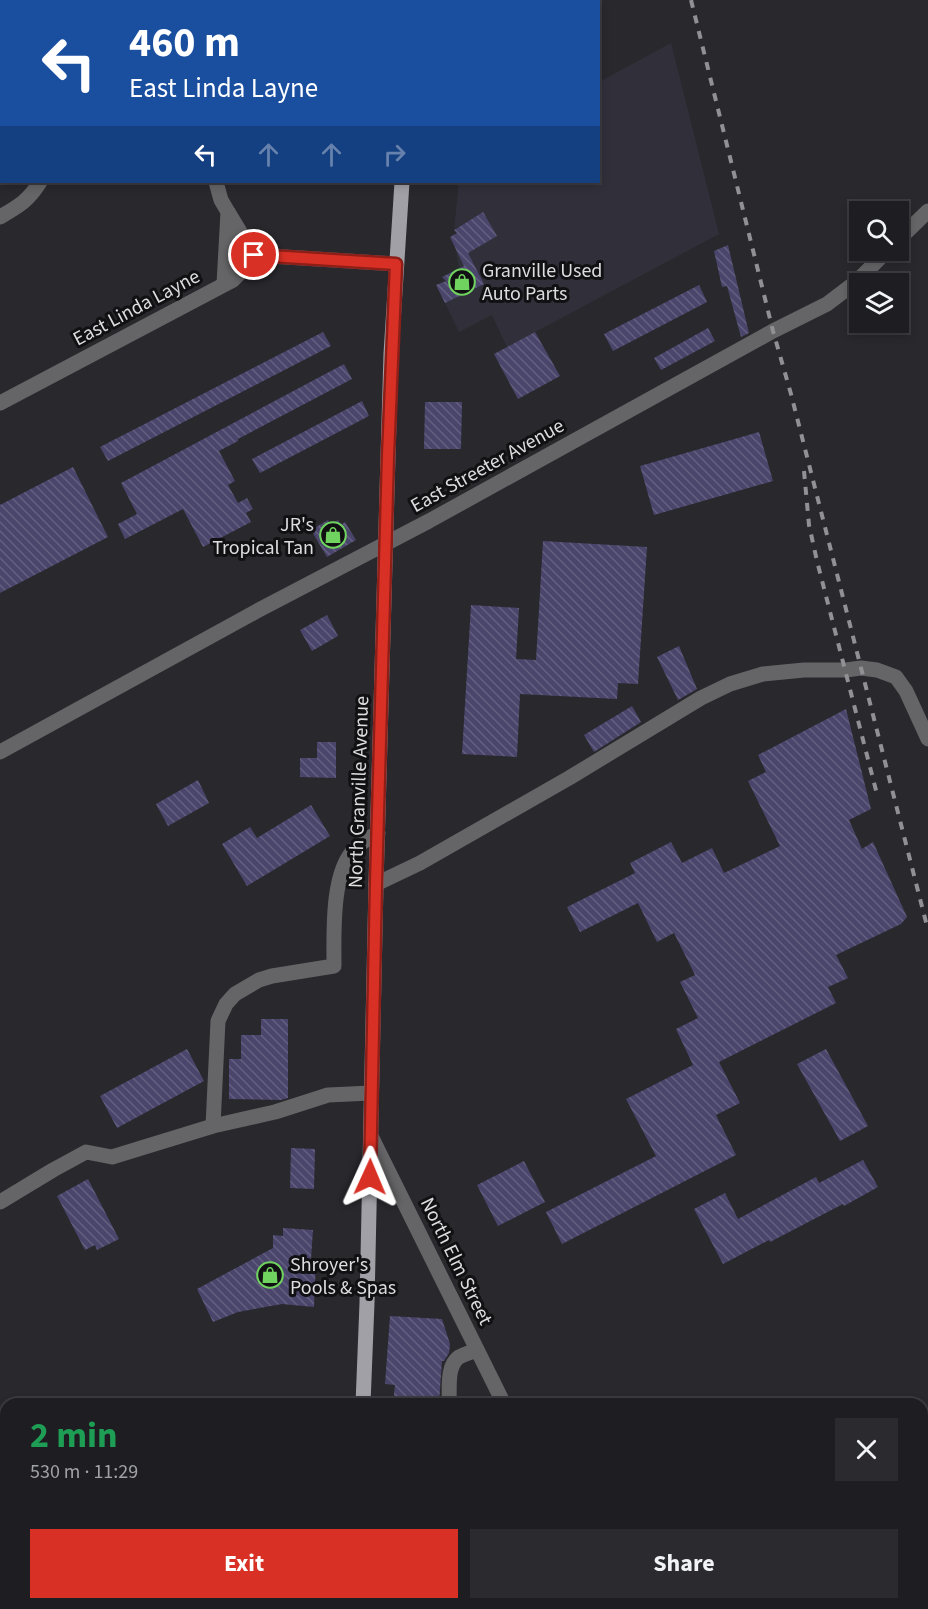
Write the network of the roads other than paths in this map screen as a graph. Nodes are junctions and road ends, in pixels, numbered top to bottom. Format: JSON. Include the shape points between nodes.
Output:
{"nodes":[{"id":1,"x":39,"y":183,"type":"edge"},
{"id":2,"x":216,"y":183,"type":"edge"},
{"id":3,"x":402,"y":183,"type":"edge"},
{"id":4,"x":928,"y":211,"type":"edge"},
{"id":5,"x":228,"y":212,"type":"junction"},
{"id":6,"x":0,"y":217,"type":"edge"},
{"id":7,"x":909,"y":229,"type":"edge"},
{"id":8,"x":254,"y":255,"type":"junction"},
{"id":9,"x":877,"y":261,"type":"edge"},
{"id":10,"x":396,"y":264,"type":"junction"},
{"id":11,"x":224,"y":284,"type":"junction"},
{"id":12,"x":0,"y":403,"type":"edge"},
{"id":13,"x":386,"y":544,"type":"junction"},
{"id":14,"x":928,"y":739,"type":"edge"},
{"id":15,"x":0,"y":752,"type":"edge"},
{"id":16,"x":378,"y":833,"type":"junction"},
{"id":17,"x":376,"y":884,"type":"junction"},
{"id":18,"x":371,"y":1093,"type":"junction"},
{"id":19,"x":213,"y":1126,"type":"junction"},
{"id":20,"x":371,"y":1136,"type":"junction"},
{"id":21,"x":0,"y":1202,"type":"edge"},
{"id":22,"x":477,"y":1350,"type":"junction"},
{"id":23,"x":363,"y":1398,"type":"edge"},
{"id":24,"x":449,"y":1398,"type":"edge"},
{"id":25,"x":501,"y":1398,"type":"edge"}],
"edges":[{"from":1,"to":6,"type":"street","via":[[21,205]]},
{"from":2,"to":5,"type":"street"},
{"from":3,"to":10,"type":"main road","name":"North Granville Avenue"},
{"from":4,"to":7,"type":"street"},
{"from":5,"to":8,"type":"street"},
{"from":5,"to":11,"type":"street"},
{"from":8,"to":10,"type":"street"},
{"from":8,"to":11,"type":"street","name":"East Linda Layne","via":[[240,274]]},
{"from":9,"to":13,"type":"street","name":"East Streeter Avenue","via":[[827,304]]},
{"from":10,"to":13,"type":"main road","name":"North Granville Avenue"},
{"from":11,"to":12,"type":"street","name":"East Linda Layne"},
{"from":13,"to":15,"type":"street","name":"East Streeter Avenue"},
{"from":13,"to":16,"type":"main road","name":"North Granville Avenue"},
{"from":14,"to":17,"type":"street","via":[[896,677],[861,668],[763,674],[701,698],[539,795]]},
{"from":16,"to":17,"type":"main road","name":"North Granville Avenue"},
{"from":16,"to":19,"type":"street","via":[[353,850],[339,877],[333,966],[259,980],[226,1004],[218,1021]]},
{"from":17,"to":18,"type":"main road","name":"North Granville Avenue"},
{"from":18,"to":19,"type":"street","via":[[328,1095]]},
{"from":18,"to":20,"type":"main road","name":"North Granville Avenue"},
{"from":19,"to":21,"type":"street","via":[[112,1157],[86,1152]]},
{"from":20,"to":22,"type":"street","name":"North Elm Street"},
{"from":20,"to":23,"type":"main road","name":"North Granville Avenue"},
{"from":22,"to":24,"type":"street","via":[[454,1362]]},
{"from":22,"to":25,"type":"street","name":"North Elm Street"}]}
